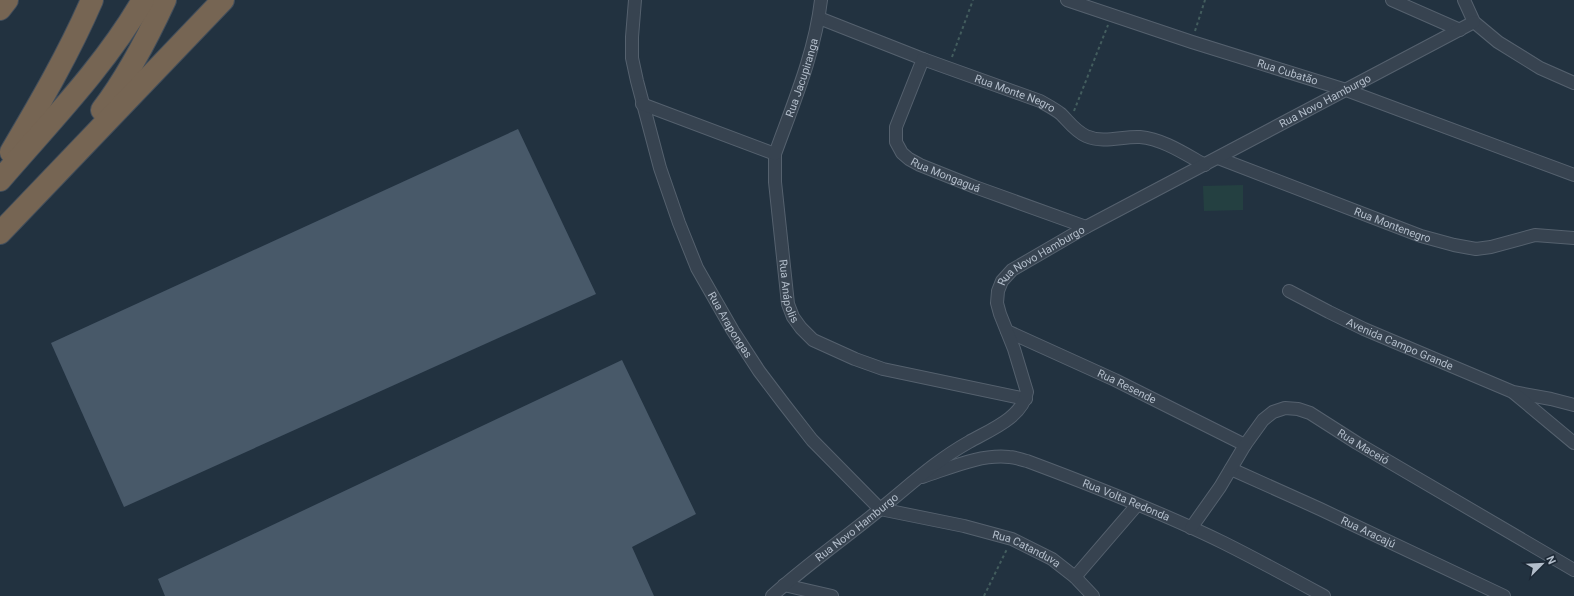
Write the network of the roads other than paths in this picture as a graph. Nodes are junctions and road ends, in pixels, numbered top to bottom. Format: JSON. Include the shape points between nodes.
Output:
{"nodes":[{"id":1,"x":7,"y":0,"type":"edge"},
{"id":2,"x":92,"y":0,"type":"edge"},
{"id":3,"x":143,"y":0,"type":"edge"},
{"id":4,"x":165,"y":0,"type":"edge"},
{"id":5,"x":223,"y":0,"type":"edge"},
{"id":6,"x":635,"y":0,"type":"edge"},
{"id":7,"x":821,"y":0,"type":"edge"},
{"id":8,"x":1067,"y":0,"type":"edge"},
{"id":9,"x":1392,"y":0,"type":"edge"},
{"id":10,"x":1464,"y":0,"type":"edge"},
{"id":11,"x":0,"y":9,"type":"edge"},
{"id":12,"x":819,"y":18,"type":"junction"},
{"id":13,"x":1474,"y":22,"type":"junction"},
{"id":14,"x":1460,"y":30,"type":"junction"},
{"id":15,"x":923,"y":59,"type":"junction"},
{"id":16,"x":1574,"y":83,"type":"edge"},
{"id":17,"x":1346,"y":90,"type":"junction"},
{"id":18,"x":642,"y":104,"type":"junction"},
{"id":19,"x":775,"y":154,"type":"junction"},
{"id":20,"x":1218,"y":158,"type":"junction"},
{"id":21,"x":1204,"y":165,"type":"junction"},
{"id":22,"x":0,"y":170,"type":"edge"},
{"id":23,"x":1574,"y":176,"type":"edge"},
{"id":24,"x":0,"y":180,"type":"edge"},
{"id":25,"x":23,"y":207,"type":"junction"},
{"id":26,"x":1086,"y":227,"type":"junction"},
{"id":27,"x":0,"y":233,"type":"edge"},
{"id":28,"x":1574,"y":238,"type":"edge"},
{"id":29,"x":1289,"y":291,"type":"dead end"},
{"id":30,"x":1007,"y":331,"type":"junction"},
{"id":31,"x":1513,"y":392,"type":"junction"},
{"id":32,"x":1026,"y":399,"type":"junction"},
{"id":33,"x":1552,"y":399,"type":"junction"},
{"id":34,"x":1574,"y":405,"type":"edge"},
{"id":35,"x":1541,"y":415,"type":"junction"},
{"id":36,"x":1574,"y":443,"type":"edge"},
{"id":37,"x":1245,"y":445,"type":"junction"},
{"id":38,"x":1231,"y":469,"type":"junction"},
{"id":39,"x":918,"y":478,"type":"junction"},
{"id":40,"x":1137,"y":505,"type":"junction"},
{"id":41,"x":880,"y":509,"type":"junction"},
{"id":42,"x":1191,"y":528,"type":"junction"},
{"id":43,"x":1574,"y":570,"type":"edge"},
{"id":44,"x":1075,"y":577,"type":"junction"},
{"id":45,"x":784,"y":585,"type":"junction"},
{"id":46,"x":772,"y":596,"type":"edge"},
{"id":47,"x":832,"y":596,"type":"edge"},
{"id":48,"x":1093,"y":596,"type":"edge"},
{"id":49,"x":1324,"y":596,"type":"edge"},
{"id":50,"x":1504,"y":596,"type":"edge"}],
"edges":[{"from":1,"to":11,"type":"highway"},
{"from":2,"to":22,"type":"highway","via":[[36,111]]},
{"from":3,"to":24,"type":"highway","via":[[100,62]]},
{"from":4,"to":25,"type":"highway","via":[[149,36],[103,109]]},
{"from":5,"to":25,"type":"highway"},
{"from":6,"to":18,"type":"street","name":"Rua Arapongas","via":[[632,58]]},
{"from":7,"to":12,"type":"street","name":"Rua Jacupiranga"},
{"from":8,"to":17,"type":"street","name":"Rua Cubatão"},
{"from":9,"to":14,"type":"street"},
{"from":10,"to":13,"type":"street"},
{"from":12,"to":15,"type":"street","name":"Rua Monte Negro"},
{"from":12,"to":19,"type":"street","name":"Rua Jacupiranga","via":[[811,51]]},
{"from":13,"to":14,"type":"street","name":"Rua Novo Hamburgo"},
{"from":13,"to":16,"type":"street","via":[[1498,42],[1540,68]]},
{"from":14,"to":17,"type":"street","name":"Rua Novo Hamburgo"},
{"from":15,"to":21,"type":"street","name":"Rua Monte Negro","via":[[1051,107],[1078,132],[1096,139],[1152,139]]},
{"from":15,"to":26,"type":"street","name":"Rua Mongaguá","via":[[896,127],[896,142],[902,153],[909,159],[975,187]]},
{"from":17,"to":20,"type":"street","name":"Rua Novo Hamburgo"},
{"from":17,"to":23,"type":"street","name":"Rua Cubatão"},
{"from":18,"to":19,"type":"street"},
{"from":18,"to":41,"type":"street","name":"Rua Arapongas","via":[[660,168],[697,268],[733,331],[759,371],[812,440]]},
{"from":19,"to":32,"type":"street","name":"Rua Anápolis","via":[[775,182],[788,304],[793,317],[813,340],[883,369]]},
{"from":20,"to":21,"type":"street","name":"Rua Novo Hamburgo"},
{"from":20,"to":28,"type":"street","name":"Rua Montenegro","via":[[1421,236],[1454,246],[1476,249],[1491,247],[1535,235]]},
{"from":21,"to":26,"type":"street","name":"Rua Novo Hamburgo"},
{"from":25,"to":27,"type":"highway"},
{"from":26,"to":30,"type":"street","name":"Rua Novo Hamburgo","via":[[1012,270],[1002,281],[997,303]]},
{"from":29,"to":31,"type":"street","name":"Avenida Campo Grande","via":[[1364,329]]},
{"from":30,"to":32,"type":"street","name":"Rua Novo Hamburgo","via":[[1024,378]]},
{"from":30,"to":37,"type":"street","name":"Rua Resende","via":[[1115,380]]},
{"from":31,"to":33,"type":"street"},
{"from":31,"to":35,"type":"street"},
{"from":32,"to":39,"type":"street","name":"Rua Novo Hamburgo","via":[[1009,419],[947,454]]},
{"from":33,"to":34,"type":"street"},
{"from":33,"to":35,"type":"street"},
{"from":35,"to":36,"type":"street"},
{"from":37,"to":38,"type":"street","name":"Rua Maceió"},
{"from":37,"to":43,"type":"street","name":"Rua Maceió","via":[[1263,420],[1273,412],[1285,408],[1310,413]]},
{"from":38,"to":42,"type":"street","name":"Rua Maceió"},
{"from":38,"to":50,"type":"street","name":"Rua Aracajú"},
{"from":39,"to":40,"type":"street","name":"Rua Volta Redonda","via":[[991,456],[1010,457],[1062,474]]},
{"from":39,"to":41,"type":"street","name":"Rua Novo Hamburgo"},
{"from":40,"to":42,"type":"street","name":"Rua Volta Redonda"},
{"from":40,"to":44,"type":"street"},
{"from":41,"to":44,"type":"street","name":"Rua Catanduva","via":[[964,526],[1012,539],[1052,559]]},
{"from":41,"to":45,"type":"street","name":"Rua Novo Hamburgo"},
{"from":42,"to":49,"type":"street","name":"Rua Volta Redonda"},
{"from":44,"to":48,"type":"street","name":"Rua Catanduva"},
{"from":45,"to":46,"type":"street","name":"Rua Novo Hamburgo"},
{"from":45,"to":47,"type":"street"}]}
